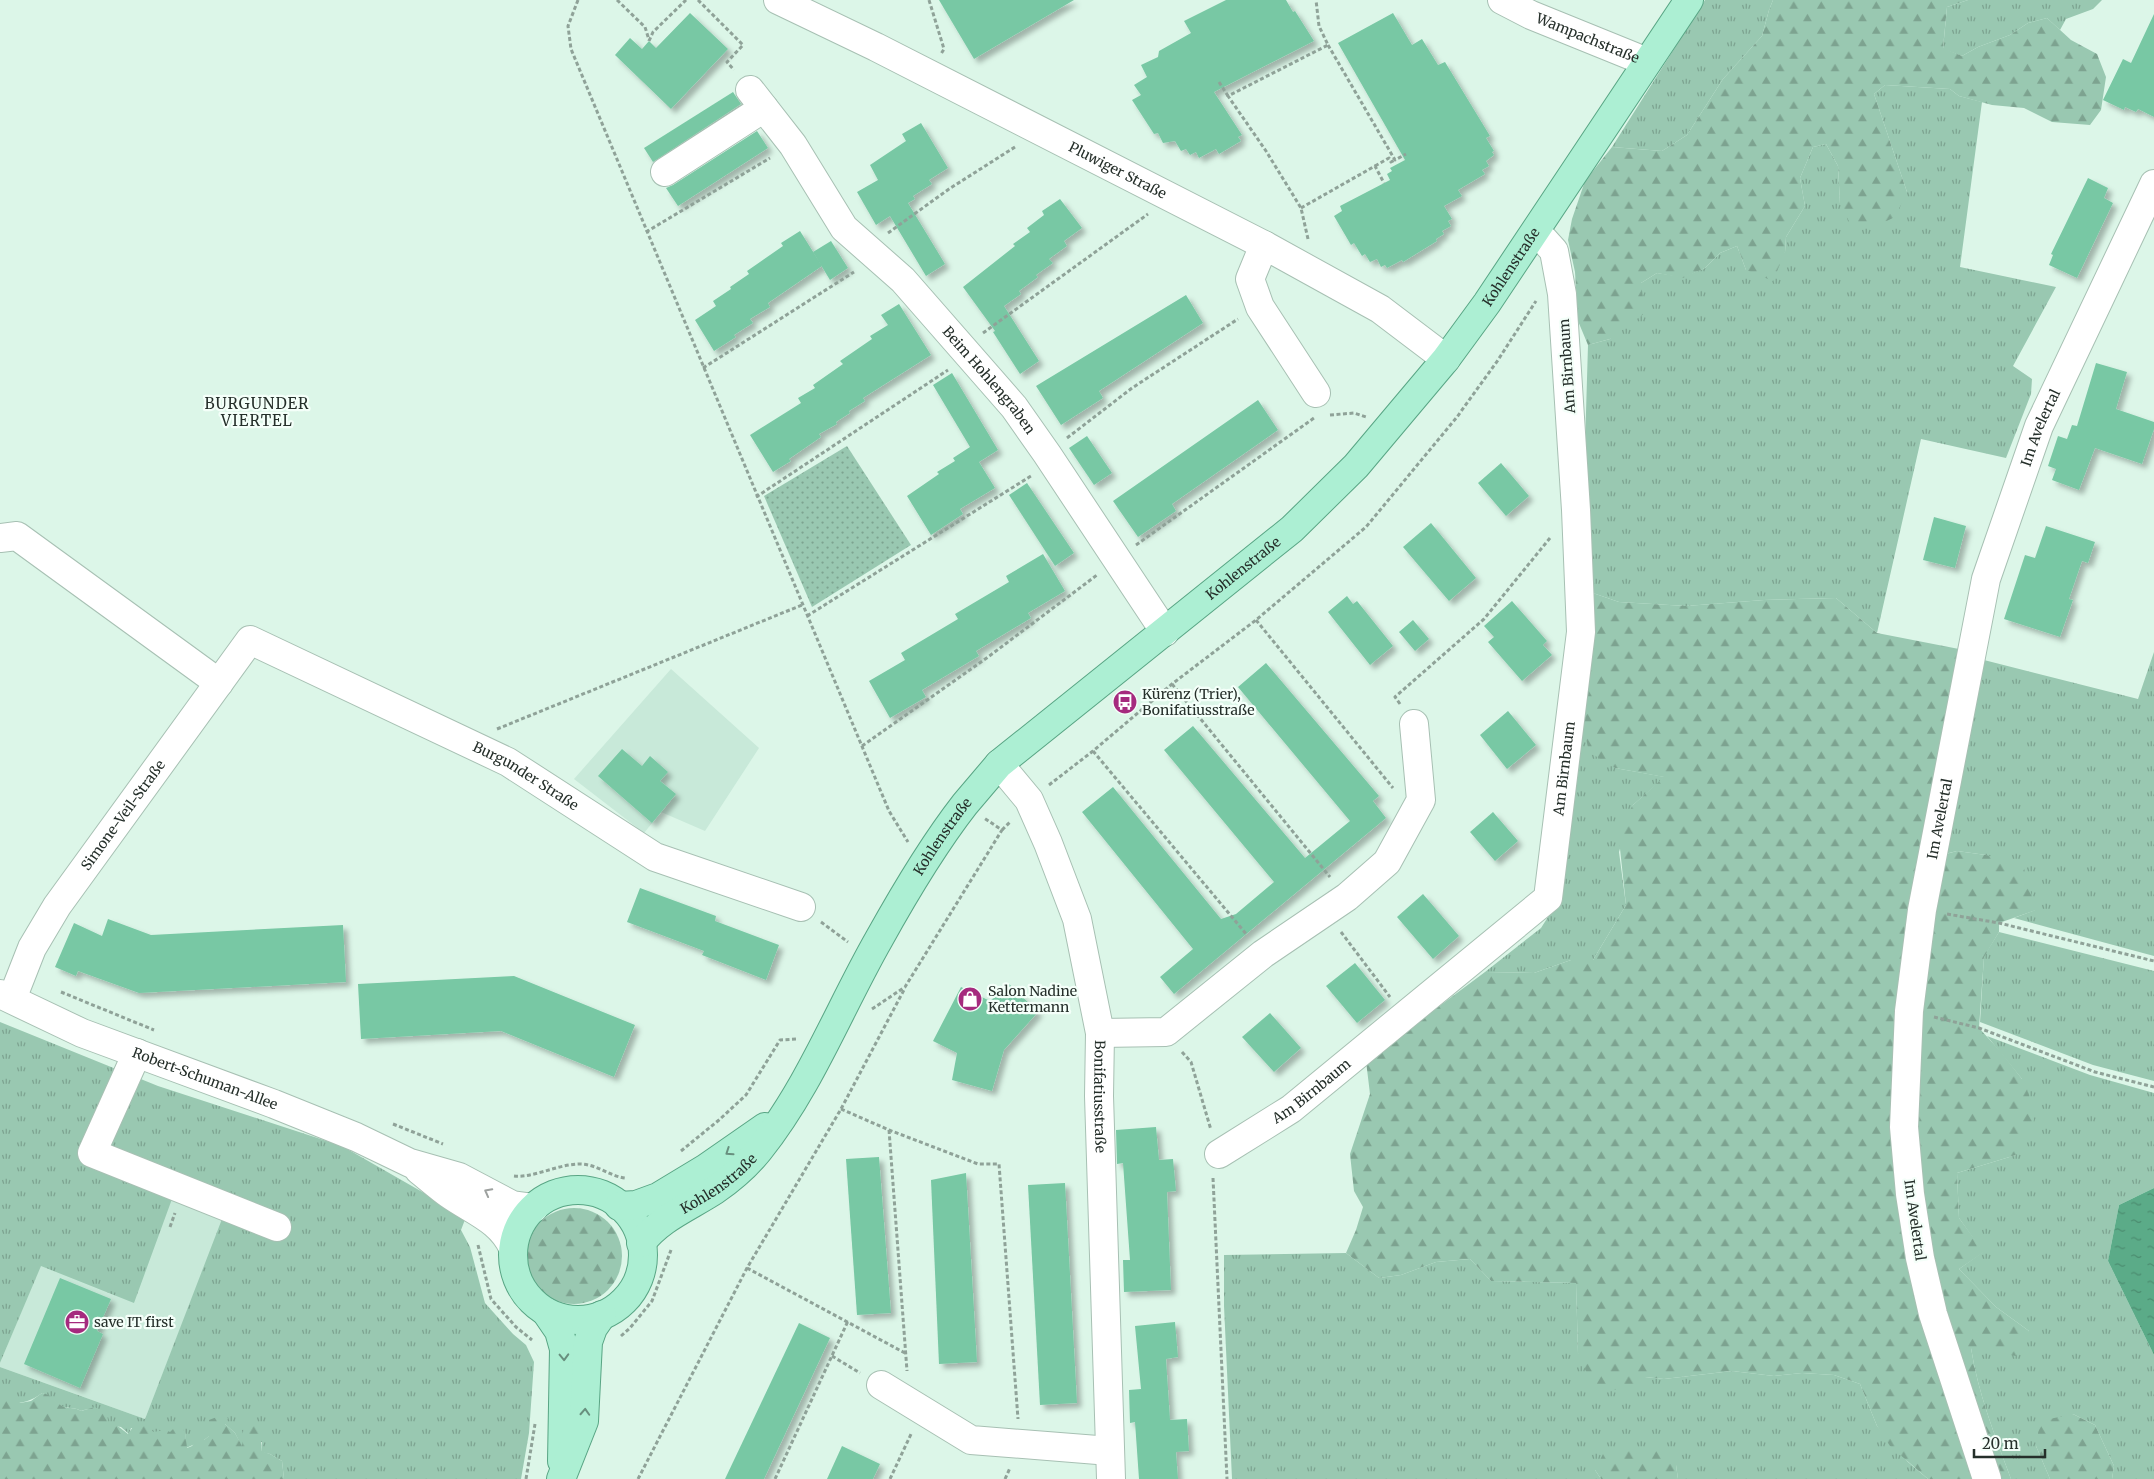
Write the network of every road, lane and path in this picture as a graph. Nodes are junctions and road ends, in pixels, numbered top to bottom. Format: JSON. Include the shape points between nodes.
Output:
{"nodes":[{"id":1,"x":578,"y":0,"type":"edge"},
{"id":2,"x":617,"y":0,"type":"edge"},
{"id":3,"x":686,"y":0,"type":"edge"},
{"id":4,"x":698,"y":0,"type":"edge"},
{"id":5,"x":778,"y":0,"type":"edge"},
{"id":6,"x":929,"y":0,"type":"edge"},
{"id":7,"x":1316,"y":0,"type":"edge"},
{"id":8,"x":1502,"y":0,"type":"edge"},
{"id":9,"x":1689,"y":0,"type":"edge"},
{"id":10,"x":1328,"y":45,"type":"junction"},
{"id":11,"x":1647,"y":62,"type":"junction"},
{"id":12,"x":927,"y":74,"type":"junction"},
{"id":13,"x":1219,"y":82,"type":"dead end"},
{"id":14,"x":1228,"y":96,"type":"junction"},
{"id":15,"x":757,"y":99,"type":"junction"},
{"id":16,"x":1010,"y":150,"type":"dead end"},
{"id":17,"x":1406,"y":154,"type":"dead end"},
{"id":18,"x":1395,"y":160,"type":"junction"},
{"id":19,"x":759,"y":165,"type":"dead end"},
{"id":20,"x":1375,"y":166,"type":"junction"},
{"id":21,"x":665,"y":172,"type":"dead end"},
{"id":22,"x":1384,"y":183,"type":"dead end"},
{"id":23,"x":2154,"y":184,"type":"edge"},
{"id":24,"x":1170,"y":198,"type":"junction"},
{"id":25,"x":1301,"y":208,"type":"junction"},
{"id":26,"x":646,"y":232,"type":"junction"},
{"id":27,"x":1536,"y":232,"type":"junction"},
{"id":28,"x":1264,"y":245,"type":"junction"},
{"id":29,"x":867,"y":248,"type":"junction"},
{"id":30,"x":1311,"y":272,"type":"junction"},
{"id":31,"x":851,"y":274,"type":"dead end"},
{"id":32,"x":1540,"y":294,"type":"dead end"},
{"id":33,"x":1225,"y":326,"type":"dead end"},
{"id":34,"x":962,"y":348,"type":"junction"},
{"id":35,"x":1446,"y":359,"type":"junction"},
{"id":36,"x":703,"y":368,"type":"junction"},
{"id":37,"x":928,"y":383,"type":"dead end"},
{"id":38,"x":1319,"y":408,"type":"junction"},
{"id":39,"x":1392,"y":424,"type":"junction"},
{"id":40,"x":1047,"y":454,"type":"junction"},
{"id":41,"x":1021,"y":482,"type":"dead end"},
{"id":42,"x":756,"y":497,"type":"junction"},
{"id":43,"x":1576,"y":510,"type":"junction"},
{"id":44,"x":9,"y":537,"type":"edge"},
{"id":45,"x":1117,"y":559,"type":"junction"},
{"id":46,"x":802,"y":605,"type":"junction"},
{"id":47,"x":807,"y":616,"type":"junction"},
{"id":48,"x":1256,"y":620,"type":"junction"},
{"id":49,"x":1166,"y":632,"type":"junction"},
{"id":50,"x":250,"y":640,"type":"joint"},
{"id":51,"x":219,"y":683,"type":"junction"},
{"id":52,"x":1172,"y":684,"type":"junction"},
{"id":53,"x":1414,"y":724,"type":"joint"},
{"id":54,"x":465,"y":742,"type":"junction"},
{"id":55,"x":862,"y":746,"type":"junction"},
{"id":56,"x":1094,"y":751,"type":"junction"},
{"id":57,"x":999,"y":764,"type":"junction"},
{"id":58,"x":1390,"y":784,"type":"dead end"},
{"id":59,"x":1029,"y":800,"type":"junction"},
{"id":60,"x":1002,"y":830,"type":"dead end"},
{"id":61,"x":921,"y":870,"type":"junction"},
{"id":62,"x":1336,"y":905,"type":"junction"},
{"id":63,"x":801,"y":907,"type":"joint"},
{"id":64,"x":1922,"y":910,"type":"junction"},
{"id":65,"x":851,"y":944,"type":"dead end"},
{"id":66,"x":1263,"y":954,"type":"junction"},
{"id":67,"x":2154,"y":961,"type":"edge"},
{"id":68,"x":905,"y":987,"type":"dead end"},
{"id":69,"x":6,"y":996,"type":"edge"},
{"id":70,"x":1909,"y":1011,"type":"junction"},
{"id":71,"x":1405,"y":1017,"type":"junction"},
{"id":72,"x":1166,"y":1032,"type":"junction"},
{"id":73,"x":1100,"y":1034,"type":"junction"},
{"id":74,"x":828,"y":1037,"type":"junction"},
{"id":75,"x":137,"y":1054,"type":"junction"},
{"id":76,"x":2154,"y":1087,"type":"edge"},
{"id":77,"x":841,"y":1109,"type":"junction"},
{"id":78,"x":783,"y":1114,"type":"junction"},
{"id":79,"x":889,"y":1130,"type":"junction"},
{"id":80,"x":1219,"y":1154,"type":"junction"},
{"id":81,"x":673,"y":1157,"type":"dead end"},
{"id":82,"x":632,"y":1179,"type":"dead end"},
{"id":83,"x":485,"y":1203,"type":"junction"},
{"id":84,"x":619,"y":1206,"type":"junction"},
{"id":85,"x":534,"y":1208,"type":"junction"},
{"id":86,"x":670,"y":1217,"type":"junction"},
{"id":87,"x":277,"y":1227,"type":"dead end"},
{"id":88,"x":642,"y":1243,"type":"junction"},
{"id":89,"x":513,"y":1248,"type":"junction"},
{"id":90,"x":747,"y":1268,"type":"junction"},
{"id":91,"x":546,"y":1312,"type":"junction"},
{"id":92,"x":602,"y":1316,"type":"junction"},
{"id":93,"x":848,"y":1321,"type":"junction"},
{"id":94,"x":618,"y":1338,"type":"dead end"},
{"id":95,"x":536,"y":1347,"type":"dead end"},
{"id":96,"x":905,"y":1354,"type":"junction"},
{"id":97,"x":832,"y":1356,"type":"junction"},
{"id":98,"x":881,"y":1385,"type":"joint"},
{"id":99,"x":917,"y":1406,"type":"junction"},
{"id":100,"x":535,"y":1416,"type":"dead end"},
{"id":101,"x":1020,"y":1444,"type":"junction"},
{"id":102,"x":1110,"y":1451,"type":"junction"},
{"id":103,"x":562,"y":1477,"type":"edge"},
{"id":104,"x":526,"y":1479,"type":"edge"},
{"id":105,"x":638,"y":1479,"type":"edge"},
{"id":106,"x":775,"y":1479,"type":"edge"},
{"id":107,"x":890,"y":1479,"type":"edge"},
{"id":108,"x":1111,"y":1479,"type":"edge"},
{"id":109,"x":1227,"y":1479,"type":"edge"},
{"id":110,"x":1987,"y":1479,"type":"edge"}],
"edges":[{"from":1,"to":26,"type":"path","via":[[568,26],[570,50]]},
{"from":2,"to":3,"type":"path","via":[[645,27],[650,41],[653,32]]},
{"from":4,"to":15,"type":"path","via":[[743,45],[727,62]]},
{"from":5,"to":12,"type":"street","name":"Pluwiger Straße"},
{"from":6,"to":12,"type":"path","via":[[944,49]]},
{"from":7,"to":10,"type":"path","via":[[1319,26]]},
{"from":8,"to":11,"type":"street","name":"Wampachstraße"},
{"from":9,"to":11,"type":"main road","name":"Kohlenstraße"},
{"from":10,"to":14,"type":"path"},
{"from":10,"to":18,"type":"path"},
{"from":11,"to":27,"type":"main road","name":"Kohlenstraße"},
{"from":12,"to":24,"type":"street","name":"Pluwiger Straße"},
{"from":13,"to":14,"type":"path"},
{"from":14,"to":25,"type":"path"},
{"from":15,"to":21,"type":"street"},
{"from":15,"to":29,"type":"street","name":"Beim Hohlengraben","via":[[793,145],[844,228]]},
{"from":16,"to":29,"type":"path"},
{"from":17,"to":18,"type":"path"},
{"from":18,"to":20,"type":"path","via":[[1391,162],[1389,158]]},
{"from":19,"to":26,"type":"path"},
{"from":20,"to":22,"type":"path"},
{"from":20,"to":25,"type":"path"},
{"from":23,"to":64,"type":"street","name":"Im Avelertal","via":[[2039,426],[1986,579]]},
{"from":24,"to":28,"type":"street","name":"Pluwiger Straße"},
{"from":24,"to":34,"type":"path"},
{"from":25,"to":30,"type":"path"},
{"from":26,"to":36,"type":"path"},
{"from":27,"to":35,"type":"main road","name":"Kohlenstraße"},
{"from":27,"to":43,"type":"street","name":"Am Birnbaum","via":[[1554,250],[1562,294]]},
{"from":28,"to":30,"type":"street","name":"Pluwiger Straße"},
{"from":28,"to":38,"type":"street","via":[[1250,278],[1260,307]]},
{"from":29,"to":34,"type":"street","name":"Beim Hohlengraben","via":[[903,280]]},
{"from":30,"to":35,"type":"street","name":"Pluwiger Straße","via":[[1380,309]]},
{"from":31,"to":36,"type":"path"},
{"from":32,"to":48,"type":"path","via":[[1498,360],[1456,417],[1366,527]]},
{"from":33,"to":40,"type":"path","via":[[1132,388]]},
{"from":34,"to":40,"type":"street","name":"Beim Hohlengraben","via":[[1014,407]]},
{"from":35,"to":39,"type":"main road","name":"Kohlenstraße"},
{"from":36,"to":42,"type":"path"},
{"from":37,"to":42,"type":"path"},
{"from":38,"to":39,"type":"path","via":[[1354,413]]},
{"from":38,"to":45,"type":"path"},
{"from":39,"to":49,"type":"main road","name":"Kohlenstraße","via":[[1356,466],[1292,529]]},
{"from":40,"to":45,"type":"street","name":"Beim Hohlengraben"},
{"from":41,"to":47,"type":"path"},
{"from":42,"to":46,"type":"path"},
{"from":43,"to":53,"type":"path","via":[[1484,619],[1395,697]]},
{"from":43,"to":71,"type":"street","name":"Am Birnbaum","via":[[1581,632],[1548,898]]},
{"from":44,"to":51,"type":"street"},
{"from":45,"to":49,"type":"street","name":"Beim Hohlengraben"},
{"from":45,"to":55,"type":"path"},
{"from":46,"to":47,"type":"path"},
{"from":46,"to":54,"type":"path"},
{"from":47,"to":55,"type":"path"},
{"from":48,"to":52,"type":"path"},
{"from":48,"to":58,"type":"path"},
{"from":49,"to":57,"type":"main road","name":"Kohlenstraße"},
{"from":50,"to":51,"type":"street","name":"Simone-Veil-Straße"},
{"from":50,"to":54,"type":"street","name":"Burgunder Straße"},
{"from":51,"to":69,"type":"street","name":"Simone-Veil-Straße","via":[[57,906]]},
{"from":52,"to":56,"type":"path"},
{"from":52,"to":62,"type":"path"},
{"from":53,"to":62,"type":"street","via":[[1421,800],[1387,862]]},
{"from":54,"to":63,"type":"street","name":"Burgunder Straße","via":[[508,762],[655,856]]},
{"from":55,"to":61,"type":"path","via":[[889,811]]},
{"from":56,"to":59,"type":"path"},
{"from":56,"to":66,"type":"path"},
{"from":57,"to":59,"type":"street","name":"Bonifatiusstraße"},
{"from":57,"to":61,"type":"main road","name":"Kohlenstraße","via":[[964,805]]},
{"from":59,"to":60,"type":"path"},
{"from":59,"to":73,"type":"street","name":"Bonifatiusstraße","via":[[1076,919]]},
{"from":61,"to":74,"type":"main road","name":"Kohlenstraße","via":[[879,939]]},
{"from":62,"to":66,"type":"street"},
{"from":62,"to":71,"type":"path"},
{"from":63,"to":65,"type":"path"},
{"from":64,"to":67,"type":"path","via":[[2000,923]]},
{"from":64,"to":70,"type":"street","name":"Im Avelertal"},
{"from":66,"to":72,"type":"street"},
{"from":68,"to":77,"type":"path"},
{"from":69,"to":75,"type":"street","name":"Robert-Schuman-Allee","via":[[82,1033]]},
{"from":70,"to":76,"type":"path","via":[[1979,1028],[2096,1072]]},
{"from":70,"to":110,"type":"street","name":"Im Avelertal","via":[[1904,1127],[1920,1258],[1933,1314]]},
{"from":71,"to":80,"type":"street","name":"Am Birnbaum","via":[[1291,1109]]},
{"from":72,"to":73,"type":"street"},
{"from":72,"to":80,"type":"path","via":[[1191,1062]]},
{"from":73,"to":102,"type":"street","name":"Bonifatiusstraße"},
{"from":74,"to":78,"type":"main road","name":"Kohlenstraße"},
{"from":74,"to":81,"type":"path","via":[[780,1040],[746,1094],[720,1120]]},
{"from":75,"to":83,"type":"street","name":"Robert-Schuman-Allee","via":[[274,1104],[410,1163],[459,1176]]},
{"from":75,"to":87,"type":"street","via":[[92,1154]]},
{"from":77,"to":79,"type":"path"},
{"from":77,"to":90,"type":"path"},
{"from":78,"to":84,"type":"main road","name":"Kohlenstraße","one_way":true,"via":[[658,1197],[636,1205]]},
{"from":78,"to":86,"type":"main road","name":"Kohlenstraße","via":[[747,1164],[715,1190]]},
{"from":79,"to":96,"type":"path"},
{"from":79,"to":101,"type":"path","via":[[978,1164],[999,1164]]},
{"from":80,"to":109,"type":"path","via":[[1212,1170]]},
{"from":82,"to":83,"type":"path","via":[[580,1164],[551,1168],[524,1177],[501,1174]]},
{"from":83,"to":85,"type":"street","name":"Robert-Schuman-Allee"},
{"from":83,"to":89,"type":"street","name":"Robert-Schuman-Allee"},
{"from":83,"to":95,"type":"path","via":[[470,1234],[479,1246],[491,1299],[516,1327],[531,1338]]},
{"from":84,"to":85,"type":"main road","via":[[604,1196],[579,1190],[555,1194]]},
{"from":84,"to":88,"type":"main road","via":[[635,1225]]},
{"from":85,"to":89,"type":"main road","via":[[520,1226]]},
{"from":86,"to":88,"type":"main road","name":"Kohlenstraße","via":[[656,1226]]},
{"from":86,"to":94,"type":"path","via":[[681,1236],[669,1253],[652,1301]]},
{"from":88,"to":92,"type":"main road","via":[[642,1262],[635,1287],[619,1306]]},
{"from":89,"to":91,"type":"main road","via":[[514,1267],[520,1285]]},
{"from":90,"to":93,"type":"path"},
{"from":90,"to":105,"type":"path"},
{"from":91,"to":92,"type":"main road","via":[[574,1320]]},
{"from":91,"to":103,"type":"main road","one_way":true,"via":[[559,1331],[564,1349]]},
{"from":103,"to":92,"type":"main road","one_way":true,"via":[[584,1420],[588,1342]]},
{"from":93,"to":96,"type":"path"},
{"from":93,"to":97,"type":"path"},
{"from":96,"to":99,"type":"path"},
{"from":97,"to":98,"type":"path"},
{"from":97,"to":106,"type":"path"},
{"from":98,"to":99,"type":"street"},
{"from":99,"to":101,"type":"street","via":[[971,1440]]},
{"from":99,"to":107,"type":"path"},
{"from":100,"to":104,"type":"path"},
{"from":101,"to":102,"type":"street"},
{"from":102,"to":108,"type":"street","name":"Bonifatiusstraße"}]}
